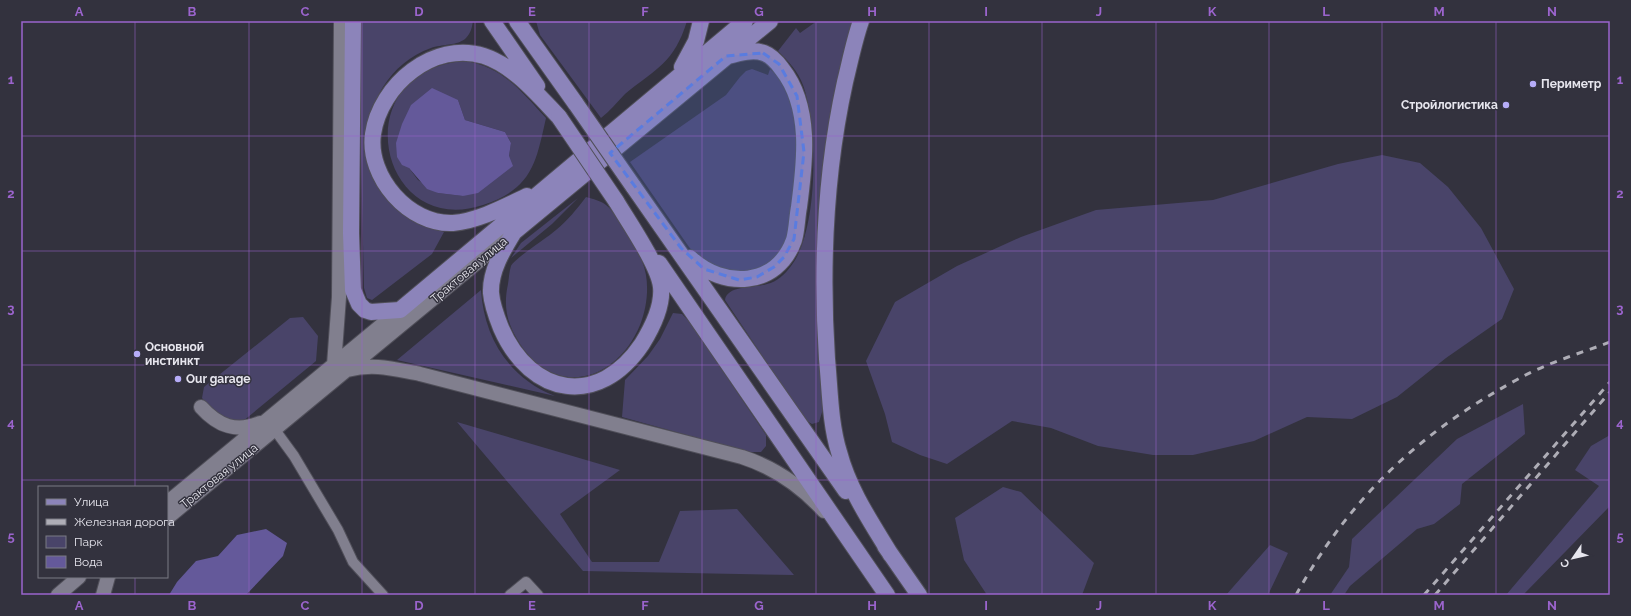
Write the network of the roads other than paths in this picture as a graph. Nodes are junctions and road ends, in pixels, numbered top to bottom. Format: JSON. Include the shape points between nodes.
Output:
{"nodes":[{"id":1,"x":342,"y":21,"type":"edge"},
{"id":2,"x":353,"y":21,"type":"edge"},
{"id":3,"x":492,"y":21,"type":"edge"},
{"id":4,"x":517,"y":21,"type":"edge"},
{"id":5,"x":528,"y":21,"type":"edge"},
{"id":6,"x":701,"y":21,"type":"edge"},
{"id":7,"x":744,"y":21,"type":"edge"},
{"id":8,"x":770,"y":21,"type":"edge"},
{"id":9,"x":861,"y":21,"type":"edge"},
{"id":10,"x":539,"y":52,"type":"junction"},
{"id":11,"x":726,"y":56,"type":"junction"},
{"id":12,"x":677,"y":76,"type":"junction"},
{"id":13,"x":559,"y":117,"type":"junction"},
{"id":14,"x":551,"y":183,"type":"junction"},
{"id":15,"x":633,"y":186,"type":"junction"},
{"id":16,"x":616,"y":201,"type":"junction"},
{"id":17,"x":514,"y":232,"type":"junction"},
{"id":18,"x":400,"y":310,"type":"junction"},
{"id":19,"x":334,"y":365,"type":"junction"},
{"id":20,"x":347,"y":370,"type":"junction"},
{"id":21,"x":201,"y":407,"type":"dead end"},
{"id":22,"x":271,"y":425,"type":"junction"},
{"id":23,"x":168,"y":502,"type":"edge"},
{"id":24,"x":168,"y":517,"type":"edge"},
{"id":25,"x":891,"y":555,"type":"junction"},
{"id":26,"x":870,"y":570,"type":"junction"},
{"id":27,"x":78,"y":578,"type":"edge"},
{"id":28,"x":108,"y":578,"type":"edge"},
{"id":29,"x":58,"y":595,"type":"edge"},
{"id":30,"x":103,"y":595,"type":"edge"},
{"id":31,"x":383,"y":595,"type":"edge"},
{"id":32,"x":510,"y":595,"type":"edge"},
{"id":33,"x":538,"y":595,"type":"edge"},
{"id":34,"x":887,"y":595,"type":"edge"},
{"id":35,"x":919,"y":595,"type":"edge"}],
"edges":[{"from":1,"to":19,"type":"main road","via":[[339,298]]},
{"from":2,"to":18,"type":"main road","via":[[353,290],[365,310]]},
{"from":3,"to":13,"type":"main road"},
{"from":4,"to":10,"type":"main road"},
{"from":5,"to":10,"type":"main road"},
{"from":6,"to":12,"type":"main road","via":[[694,47]]},
{"from":7,"to":12,"type":"main road","name":"Трактовая улица"},
{"from":8,"to":11,"type":"main road","name":"Трактовая улица"},
{"from":9,"to":25,"type":"main road","via":[[834,141],[824,250],[824,310],[830,401],[838,451],[852,489]]},
{"from":10,"to":15,"type":"main road","bridge":true},
{"from":11,"to":15,"type":"main road","via":[[748,52],[763,53],[779,64],[797,96],[803,131],[804,169],[794,239],[784,257],[769,271],[750,279],[728,279],[709,272],[689,258]]},
{"from":11,"to":17,"type":"main road","name":"Трактовая улица"},
{"from":12,"to":14,"type":"main road","name":"Трактовая улица"},
{"from":13,"to":14,"type":"main road","via":[[522,80],[499,63],[476,54],[450,54],[427,61],[398,83],[383,102],[373,135],[375,159],[386,183],[404,205],[424,218],[444,223],[465,221],[506,206]]},
{"from":13,"to":16,"type":"main road","bridge":true},
{"from":14,"to":18,"type":"main road","name":"Трактовая улица"},
{"from":15,"to":25,"type":"main road"},
{"from":16,"to":17,"type":"main road","via":[[657,273],[661,287],[660,301],[648,334],[631,358],[612,374],[590,385],[581,387],[555,384],[538,375],[522,362],[504,334],[491,293],[497,263]]},
{"from":16,"to":26,"type":"main road"},
{"from":17,"to":20,"type":"main road","name":"Трактовая улица"},
{"from":18,"to":19,"type":"main road","name":"Трактовая улица"},
{"from":19,"to":22,"type":"main road","name":"Трактовая улица"},
{"from":20,"to":22,"type":"main road","name":"Трактовая улица"},
{"from":20,"to":26,"type":"main road","via":[[364,366],[384,367],[420,374],[750,460],[774,471],[809,496]]},
{"from":21,"to":22,"type":"main road","via":[[216,422],[225,426]]},
{"from":22,"to":23,"type":"main road","name":"Трактовая улица"},
{"from":22,"to":24,"type":"main road","name":"Трактовая улица"},
{"from":22,"to":31,"type":"street","via":[[294,456],[353,562]]},
{"from":25,"to":35,"type":"main road"},
{"from":26,"to":34,"type":"main road"},
{"from":27,"to":29,"type":"main road"},
{"from":28,"to":30,"type":"main road"},
{"from":32,"to":33,"type":"street","via":[[526,582]]}]}
